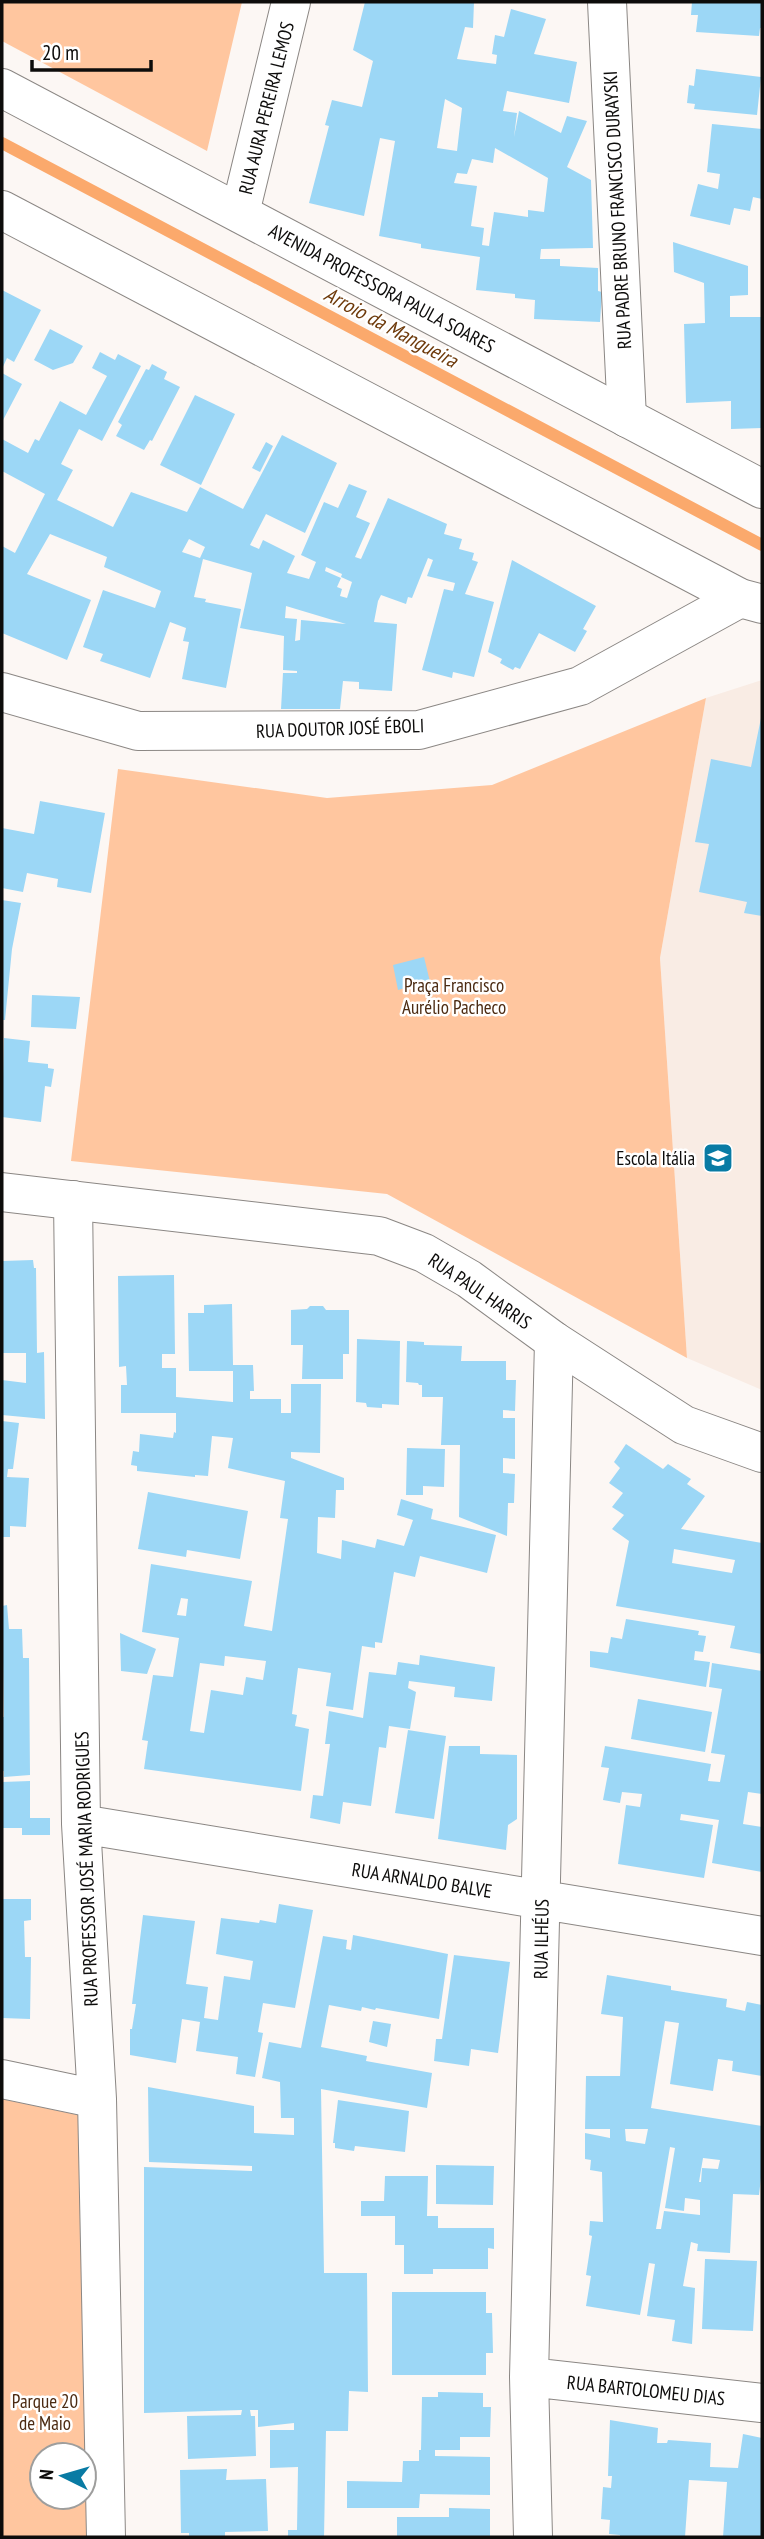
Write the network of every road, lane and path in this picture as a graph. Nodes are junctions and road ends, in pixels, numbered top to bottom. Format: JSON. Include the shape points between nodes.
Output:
{"nodes":[{"id":1,"x":291,"y":2,"type":"edge"},
{"id":2,"x":607,"y":2,"type":"edge"},
{"id":3,"x":2,"y":88,"type":"edge"},
{"id":4,"x":2,"y":210,"type":"edge"},
{"id":5,"x":240,"y":214,"type":"junction"},
{"id":6,"x":627,"y":418,"type":"junction"},
{"id":7,"x":762,"y":489,"type":"edge"},
{"id":8,"x":751,"y":601,"type":"edge"},
{"id":9,"x":2,"y":692,"type":"edge"},
{"id":10,"x":2,"y":1192,"type":"edge"},
{"id":11,"x":73,"y":1200,"type":"junction"},
{"id":12,"x":554,"y":1342,"type":"junction"},
{"id":13,"x":762,"y":1452,"type":"edge"},
{"id":14,"x":81,"y":1824,"type":"junction"},
{"id":15,"x":542,"y":1900,"type":"junction"},
{"id":16,"x":762,"y":1936,"type":"edge"},
{"id":17,"x":2,"y":2079,"type":"edge"},
{"id":18,"x":97,"y":2099,"type":"junction"},
{"id":19,"x":529,"y":2377,"type":"junction"},
{"id":20,"x":762,"y":2403,"type":"edge"},
{"id":21,"x":106,"y":2537,"type":"edge"},
{"id":22,"x":533,"y":2537,"type":"edge"}],
"edges":[{"from":1,"to":5,"type":"street","name":"RUA AURA PEREIRA LEMOS"},
{"from":2,"to":6,"type":"street","name":"RUA PADRE BRUNO FRANCISCO DURAYSKI"},
{"from":3,"to":5,"type":"street","name":"AVENIDA PROFESSORA PAULA SOARES"},
{"from":4,"to":8,"type":"street"},
{"from":5,"to":6,"type":"street","name":"AVENIDA PROFESSORA PAULA SOARES"},
{"from":6,"to":7,"type":"street","name":"AVENIDA PROFESSORA PAULA SOARES"},
{"from":8,"to":9,"type":"street","name":"RUA DOUTOR JOSÉ ÉBOLI","via":[[580,686],[419,730],[138,732]]},
{"from":10,"to":11,"type":"street","name":"RUA PAUL HARRIS"},
{"from":11,"to":12,"type":"street","name":"RUA PAUL HARRIS","via":[[379,1236],[424,1253],[469,1279]]},
{"from":11,"to":14,"type":"street","name":"RUA PROFESSOR JOSÉ MARIA RODRIGUES"},
{"from":12,"to":13,"type":"street","name":"RUA PAUL HARRIS","via":[[684,1425]]},
{"from":12,"to":15,"type":"street","name":"RUA ILHÉUS"},
{"from":14,"to":15,"type":"street","name":"RUA ARNALDO BALVE"},
{"from":14,"to":18,"type":"street","name":"RUA PROFESSOR JOSÉ MARIA RODRIGUES"},
{"from":15,"to":16,"type":"street","name":"RUA ARNALDO BALVE"},
{"from":15,"to":19,"type":"street","name":"RUA ILHÉUS"},
{"from":17,"to":18,"type":"street"},
{"from":18,"to":21,"type":"street","name":"RUA PROFESSOR JOSÉ MARIA RODRIGUES"},
{"from":19,"to":20,"type":"street","name":"RUA BARTOLOMEU DIAS"},
{"from":19,"to":22,"type":"street","name":"RUA ILHÉUS"}]}
